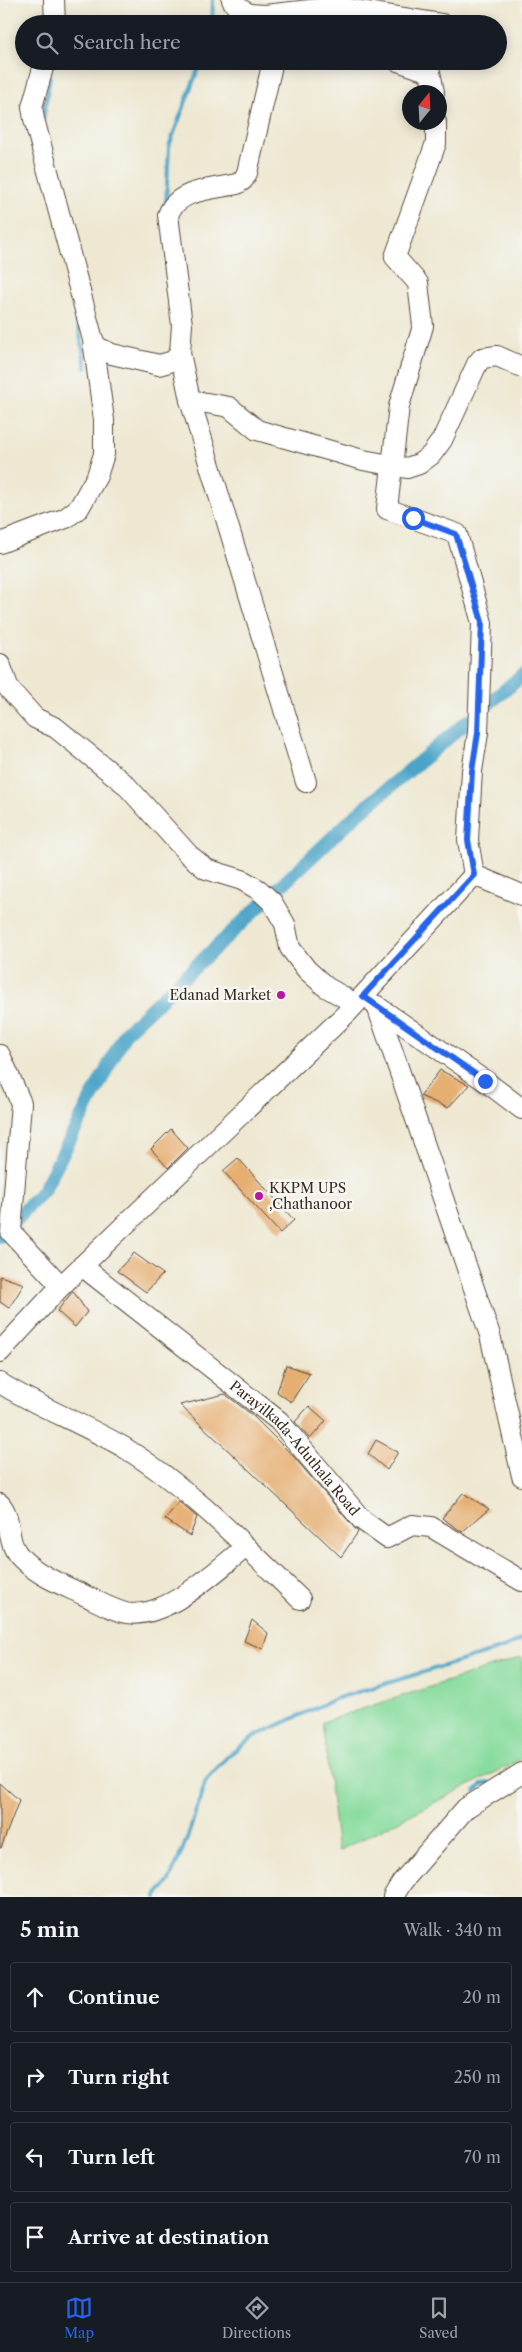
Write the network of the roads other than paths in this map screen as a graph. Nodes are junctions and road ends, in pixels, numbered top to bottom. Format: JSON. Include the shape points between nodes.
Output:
{"nodes":[{"id":1,"x":54,"y":0,"type":"edge"},
{"id":2,"x":232,"y":0,"type":"edge"},
{"id":3,"x":55,"y":15,"type":"edge"},
{"id":4,"x":258,"y":15,"type":"edge"},
{"id":5,"x":296,"y":15,"type":"edge"},
{"id":6,"x":371,"y":15,"type":"edge"},
{"id":7,"x":42,"y":70,"type":"edge"},
{"id":8,"x":271,"y":70,"type":"edge"},
{"id":9,"x":424,"y":70,"type":"edge"},
{"id":10,"x":433,"y":85,"type":"edge"},
{"id":11,"x":436,"y":130,"type":"edge"},
{"id":12,"x":93,"y":340,"type":"junction"},
{"id":13,"x":180,"y":353,"type":"junction"},
{"id":14,"x":522,"y":366,"type":"edge"},
{"id":15,"x":190,"y":400,"type":"junction"},
{"id":16,"x":393,"y":467,"type":"junction"},
{"id":17,"x":0,"y":543,"type":"edge"},
{"id":18,"x":0,"y":664,"type":"edge"},
{"id":19,"x":306,"y":782,"type":"dead end"},
{"id":20,"x":474,"y":875,"type":"junction"},
{"id":21,"x":522,"y":894,"type":"edge"},
{"id":22,"x":364,"y":1003,"type":"junction"},
{"id":23,"x":0,"y":1055,"type":"edge"},
{"id":24,"x":522,"y":1110,"type":"edge"},
{"id":25,"x":6,"y":1216,"type":"edge"},
{"id":26,"x":82,"y":1266,"type":"junction"},
{"id":27,"x":61,"y":1286,"type":"junction"},
{"id":28,"x":0,"y":1352,"type":"edge"},
{"id":29,"x":0,"y":1383,"type":"edge"},
{"id":30,"x":522,"y":1476,"type":"edge"},
{"id":31,"x":0,"y":1504,"type":"edge"},
{"id":32,"x":246,"y":1547,"type":"junction"},
{"id":33,"x":522,"y":1580,"type":"edge"},
{"id":34,"x":300,"y":1599,"type":"dead end"},
{"id":35,"x":522,"y":1773,"type":"edge"},
{"id":36,"x":393,"y":1897,"type":"edge"}],
"edges":[{"from":1,"to":3,"type":"street"},
{"from":2,"to":4,"type":"street","via":[[249,14]]},
{"from":5,"to":6,"type":"street","via":[[337,6]]},
{"from":7,"to":12,"type":"street","via":[[32,106],[34,119]]},
{"from":8,"to":13,"type":"street","via":[[248,173],[237,184],[187,194],[176,200],[168,215],[182,325]]},
{"from":9,"to":10,"type":"street","via":[[430,72]]},
{"from":11,"to":16,"type":"street","via":[[436,143],[395,257],[418,283],[423,326],[399,406]]},
{"from":12,"to":13,"type":"street","via":[[97,347],[112,354],[159,365],[173,361]]},
{"from":12,"to":17,"type":"street","via":[[104,420],[104,454],[97,476],[79,508],[66,518]]},
{"from":13,"to":15,"type":"street"},
{"from":14,"to":16,"type":"street","via":[[497,356],[482,358],[476,364],[446,432],[431,455],[407,468]]},
{"from":15,"to":16,"type":"street","via":[[229,407],[257,430]]},
{"from":15,"to":19,"type":"street"},
{"from":16,"to":20,"type":"street","via":[[387,509],[456,534],[482,622],[478,733],[468,840]]},
{"from":18,"to":22,"type":"street","via":[[9,689],[35,718],[56,728],[125,784],[189,855],[206,869],[242,880],[266,896],[285,924],[290,948],[307,970],[326,987],[347,999]]},
{"from":20,"to":21,"type":"street"},
{"from":20,"to":22,"type":"street"},
{"from":22,"to":24,"type":"street"},
{"from":22,"to":26,"type":"street"},
{"from":22,"to":30,"type":"street","via":[[490,1335]]},
{"from":23,"to":25,"type":"street","via":[[21,1103]]},
{"from":25,"to":27,"type":"street","via":[[11,1232]]},
{"from":26,"to":27,"type":"street"},
{"from":26,"to":33,"type":"street","name":"Parayilkada-Aduthala Road","via":[[279,1421],[362,1520],[387,1538],[412,1525],[431,1528]]},
{"from":27,"to":28,"type":"street"},
{"from":29,"to":32,"type":"street","via":[[146,1463],[199,1501]]},
{"from":31,"to":32,"type":"street","via":[[7,1517],[12,1548],[22,1559],[45,1576],[125,1613],[156,1611],[181,1597]]},
{"from":32,"to":34,"type":"street"},
{"from":35,"to":36,"type":"street","via":[[466,1808],[402,1882]]}]}
